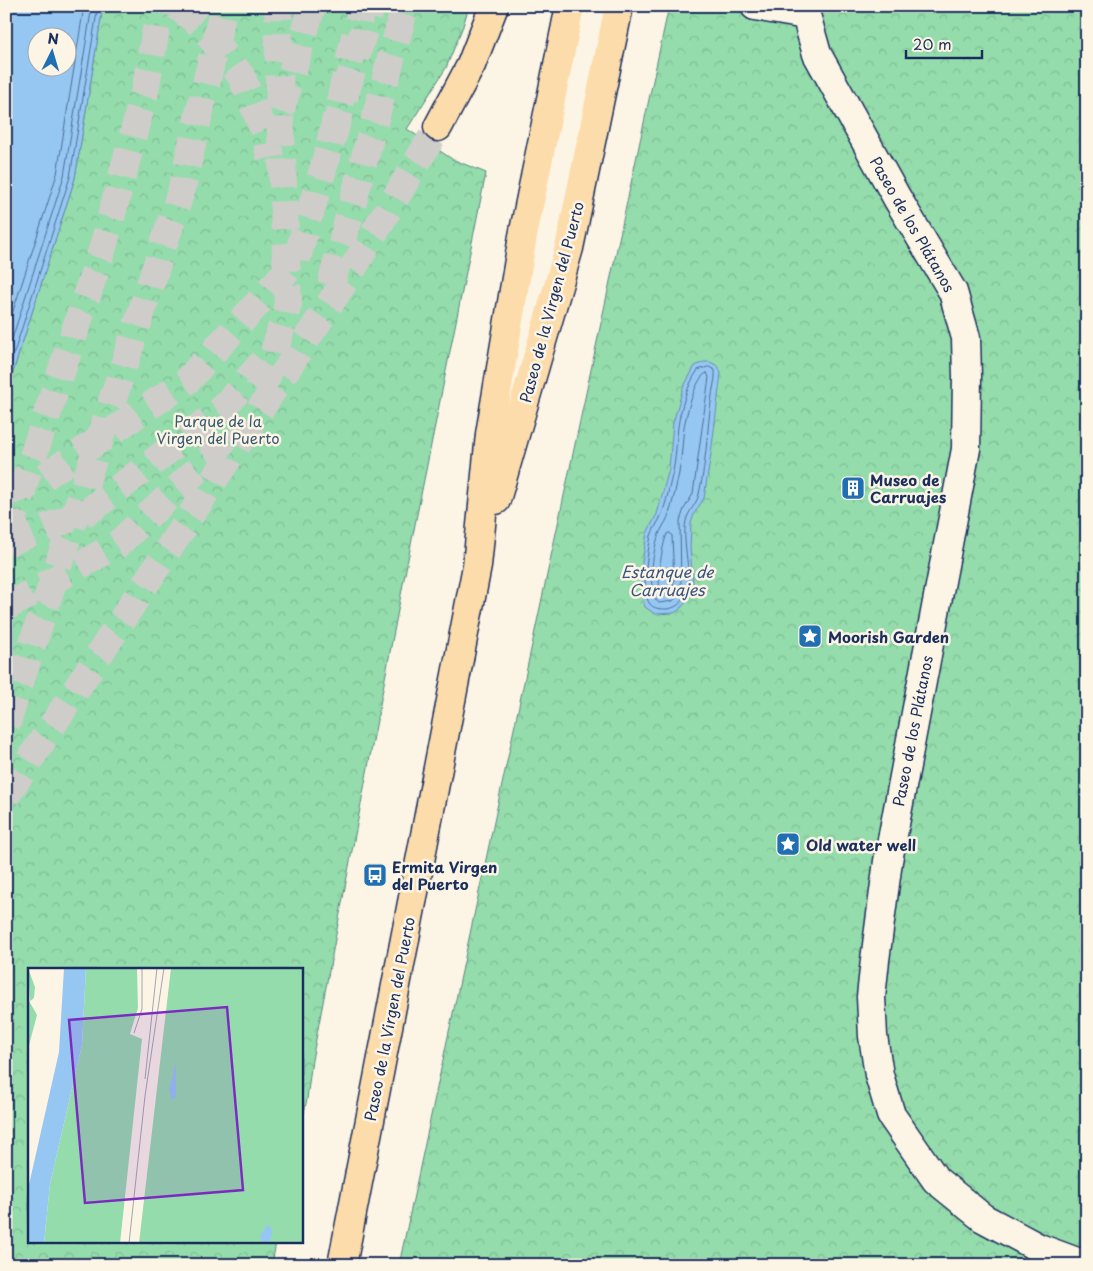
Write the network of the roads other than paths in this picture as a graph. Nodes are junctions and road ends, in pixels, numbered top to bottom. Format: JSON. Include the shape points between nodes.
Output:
{"nodes":[{"id":1,"x":494,"y":6,"type":"edge"},
{"id":2,"x":570,"y":6,"type":"edge"},
{"id":3,"x":593,"y":6,"type":"edge"},
{"id":4,"x":618,"y":6,"type":"edge"},
{"id":5,"x":754,"y":6,"type":"edge"},
{"id":6,"x":809,"y":10,"type":"edge"},
{"id":7,"x":438,"y":127,"type":"tunnel mouth"},
{"id":8,"x":477,"y":566,"type":"junction"},
{"id":9,"x":342,"y":1265,"type":"edge"},
{"id":10,"x":1085,"y":1265,"type":"edge"}],
"edges":[{"from":1,"to":7,"type":"main road","via":[[471,65]]},
{"from":2,"to":8,"type":"main road","name":"Paseo de la Virgen del Puerto","via":[[523,236],[490,434]]},
{"from":3,"to":8,"type":"street","name":"Paseo de la Virgen del Puerto"},
{"from":4,"to":8,"type":"main road","name":"Paseo de la Virgen del Puerto","via":[[568,248]]},
{"from":5,"to":6,"type":"street"},
{"from":6,"to":10,"type":"street","name":"Paseo de los Plátanos","via":[[817,54],[953,292],[966,338],[966,449],[888,861],[874,960],[871,997],[879,1075],[892,1115],[936,1180],[983,1218],[1039,1248]]},
{"from":8,"to":9,"type":"main road","name":"Paseo de la Virgen del Puerto"}]}
